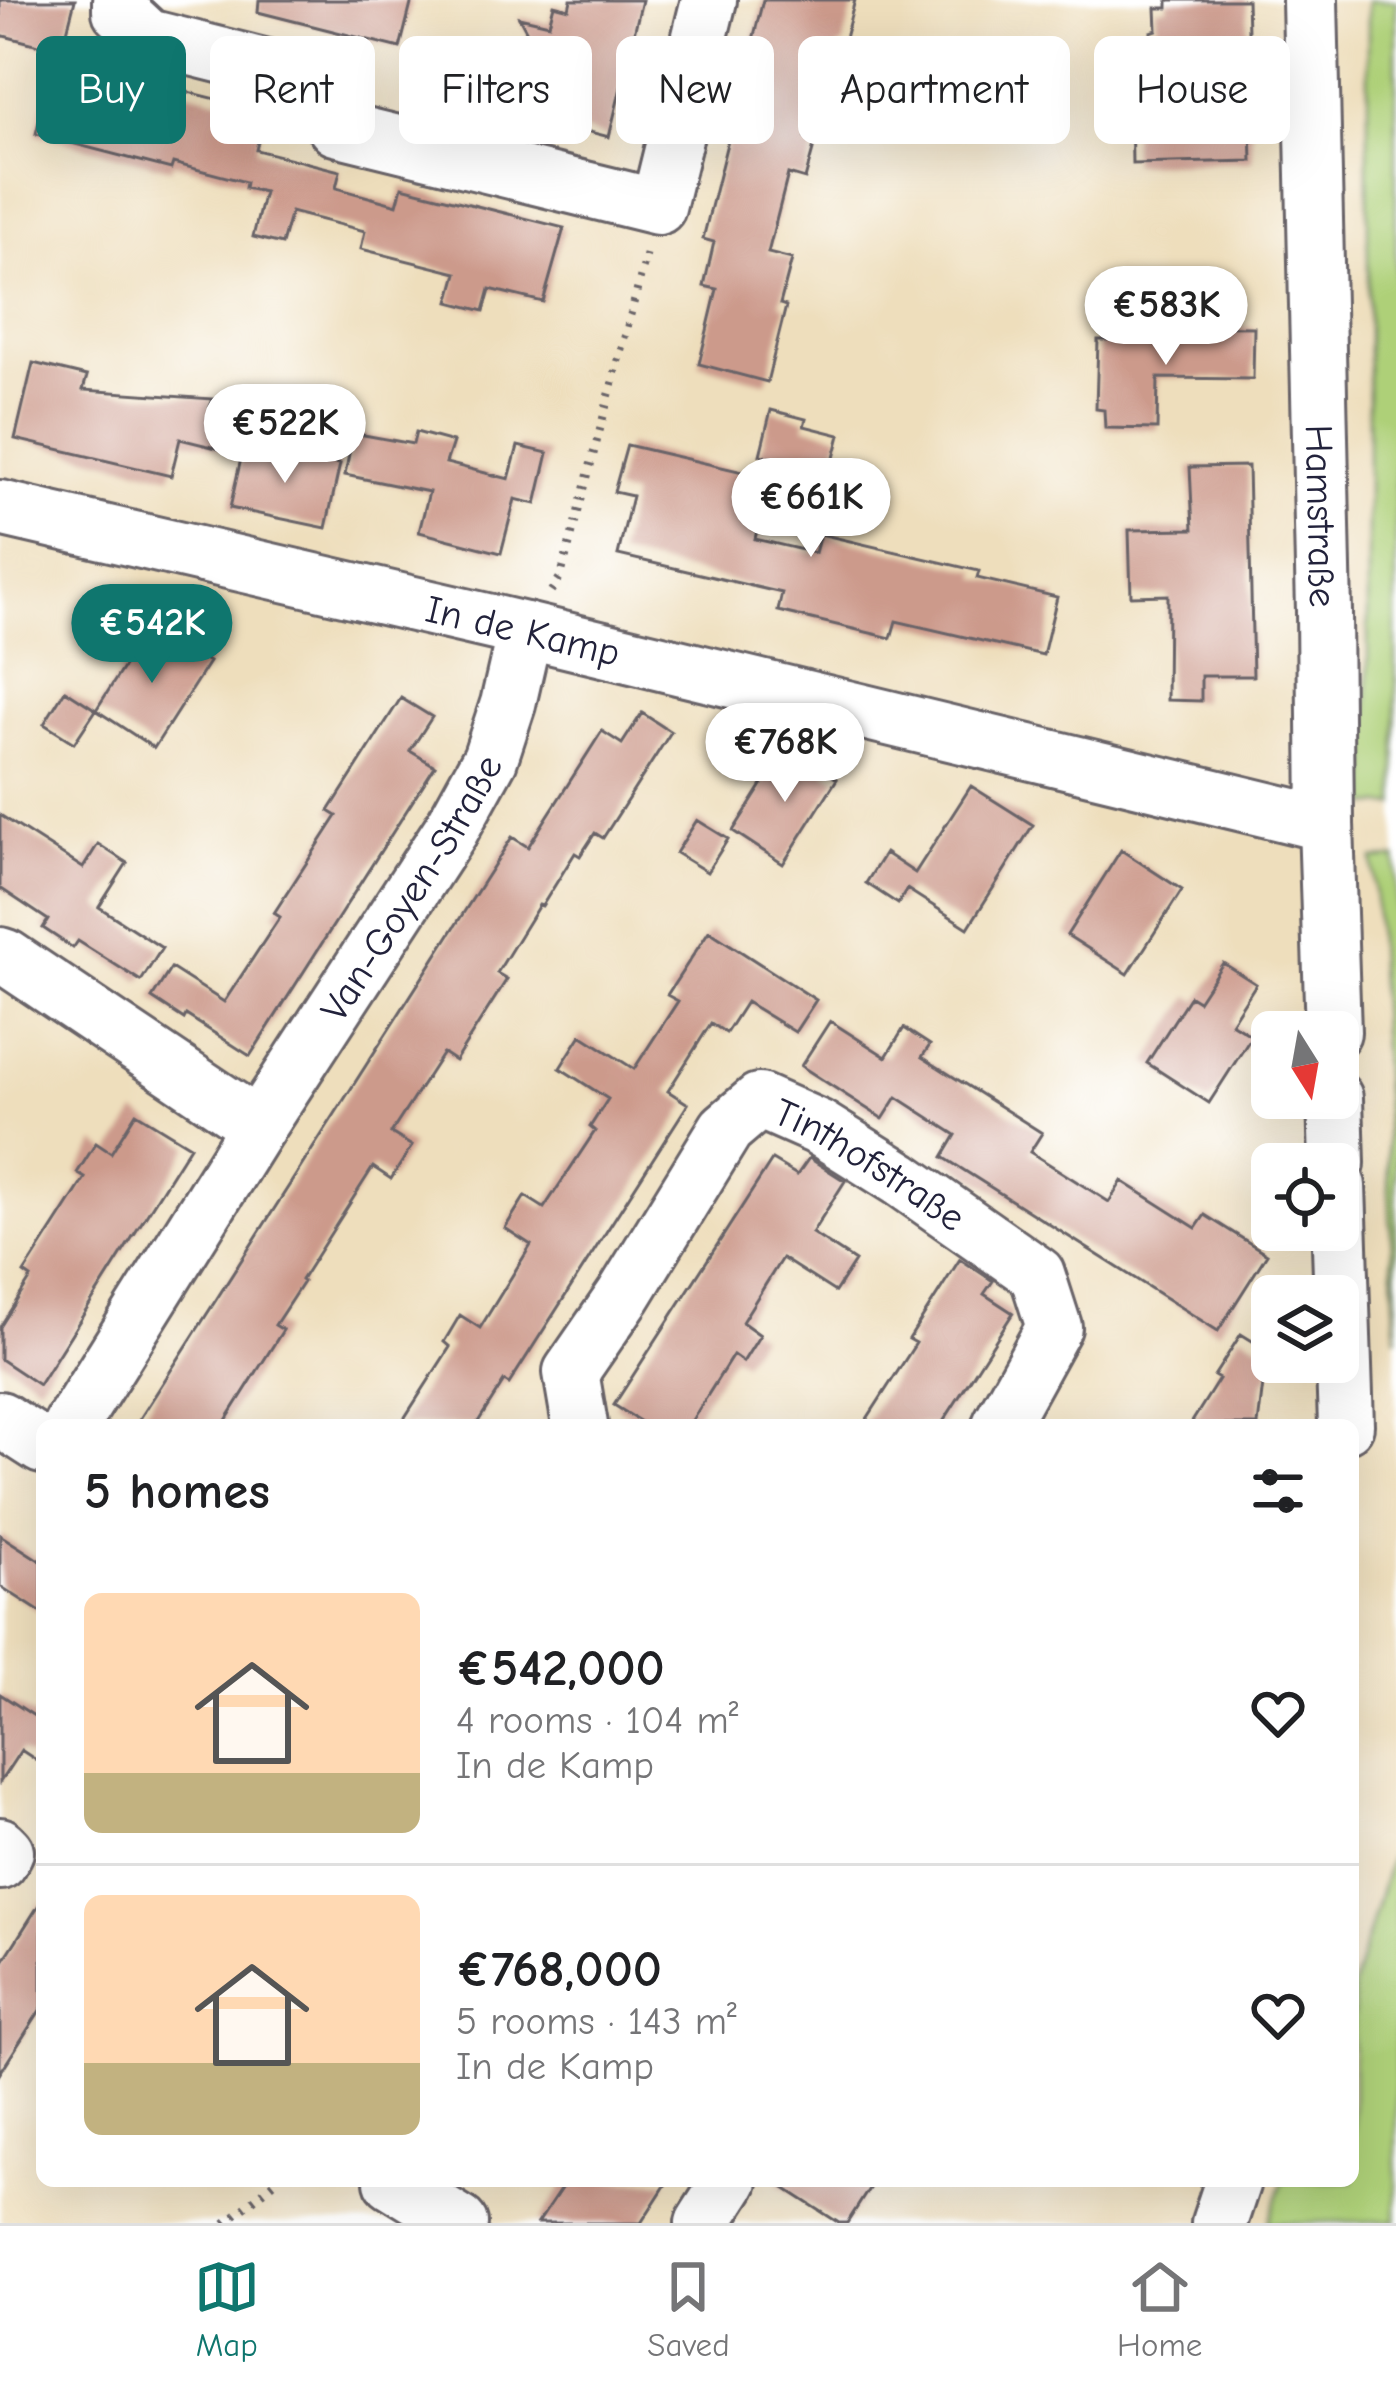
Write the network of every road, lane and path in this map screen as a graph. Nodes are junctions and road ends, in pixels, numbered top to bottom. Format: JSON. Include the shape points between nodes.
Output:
{"nodes":[{"id":1,"x":120,"y":0,"type":"edge"},
{"id":2,"x":709,"y":0,"type":"edge"},
{"id":3,"x":1310,"y":0,"type":"edge"},
{"id":4,"x":658,"y":206,"type":"junction"},
{"id":5,"x":0,"y":508,"type":"edge"},
{"id":6,"x":525,"y":630,"type":"junction"},
{"id":7,"x":1326,"y":824,"type":"junction"},
{"id":8,"x":0,"y":955,"type":"edge"},
{"id":9,"x":1332,"y":1011,"type":"edge"},
{"id":10,"x":259,"y":1126,"type":"junction"},
{"id":11,"x":1340,"y":1251,"type":"edge"},
{"id":12,"x":0,"y":1419,"type":"edge"},
{"id":13,"x":75,"y":1419,"type":"edge"},
{"id":14,"x":579,"y":1419,"type":"edge"},
{"id":15,"x":1003,"y":1419,"type":"edge"},
{"id":16,"x":1346,"y":1419,"type":"edge"},
{"id":17,"x":36,"y":1442,"type":"edge"},
{"id":18,"x":0,"y":1845,"type":"edge"},
{"id":19,"x":0,"y":1862,"type":"edge"},
{"id":20,"x":269,"y":2187,"type":"edge"},
{"id":21,"x":402,"y":2187,"type":"edge"},
{"id":22,"x":726,"y":2187,"type":"edge"},
{"id":23,"x":1231,"y":2187,"type":"edge"},
{"id":24,"x":225,"y":2223,"type":"edge"},
{"id":25,"x":460,"y":2223,"type":"edge"},
{"id":26,"x":703,"y":2223,"type":"edge"},
{"id":27,"x":1219,"y":2223,"type":"edge"}],
"edges":[{"from":1,"to":4,"type":"street","via":[[120,11],[148,37],[295,74],[336,128]]},
{"from":2,"to":4,"type":"street"},
{"from":3,"to":7,"type":"street","name":"Hamstraße"},
{"from":4,"to":6,"type":"path","via":[[561,576]]},
{"from":5,"to":6,"type":"street","name":"In de Kamp"},
{"from":6,"to":7,"type":"street","name":"In de Kamp"},
{"from":6,"to":10,"type":"street","name":"Van-Goyen-Straße","via":[[490,759]]},
{"from":7,"to":9,"type":"street","name":"Hamstraße"},
{"from":8,"to":10,"type":"street"},
{"from":10,"to":13,"type":"street","name":"Van-Goyen-Straße"},
{"from":11,"to":16,"type":"street"},
{"from":12,"to":17,"type":"street"},
{"from":14,"to":15,"type":"street","name":"Tinthofstraße","via":[[571,1372],[726,1129],[759,1101],[818,1127],[1036,1274],[1054,1327]]},
{"from":18,"to":19,"type":"street"},
{"from":20,"to":24,"type":"path"},
{"from":21,"to":25,"type":"street"},
{"from":22,"to":26,"type":"street"},
{"from":23,"to":27,"type":"street"}]}
